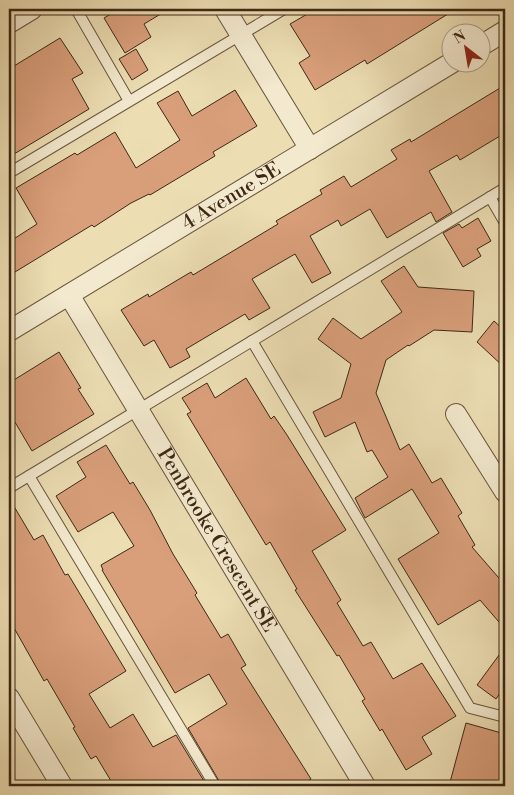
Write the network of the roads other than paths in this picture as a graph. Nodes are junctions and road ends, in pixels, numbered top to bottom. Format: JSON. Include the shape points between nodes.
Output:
{"nodes":[{"id":1,"x":32,"y":9,"type":"edge"},
{"id":2,"x":76,"y":9,"type":"edge"},
{"id":3,"x":225,"y":9,"type":"edge"},
{"id":4,"x":284,"y":9,"type":"edge"},
{"id":5,"x":9,"y":23,"type":"edge"},
{"id":6,"x":505,"y":31,"type":"edge"},
{"id":7,"x":241,"y":34,"type":"junction"},
{"id":8,"x":492,"y":39,"type":"edge"},
{"id":9,"x":442,"y":69,"type":"edge"},
{"id":10,"x":129,"y":101,"type":"junction"},
{"id":11,"x":310,"y":149,"type":"junction"},
{"id":12,"x":9,"y":173,"type":"edge"},
{"id":13,"x":505,"y":188,"type":"edge"},
{"id":14,"x":490,"y":197,"type":"junction"},
{"id":15,"x":505,"y":223,"type":"edge"},
{"id":16,"x":69,"y":295,"type":"junction"},
{"id":17,"x":9,"y":331,"type":"edge"},
{"id":18,"x":252,"y":341,"type":"junction"},
{"id":19,"x":139,"y":409,"type":"junction"},
{"id":20,"x":456,"y":414,"type":"dead end"},
{"id":21,"x":29,"y":476,"type":"junction"},
{"id":22,"x":9,"y":488,"type":"edge"},
{"id":23,"x":505,"y":492,"type":"edge"},
{"id":24,"x":9,"y":698,"type":"edge"},
{"id":25,"x":505,"y":717,"type":"edge"},
{"id":26,"x":62,"y":786,"type":"edge"},
{"id":27,"x":215,"y":786,"type":"edge"},
{"id":28,"x":365,"y":786,"type":"edge"}],
"edges":[{"from":1,"to":5,"type":"street"},
{"from":2,"to":10,"type":"lane"},
{"from":3,"to":7,"type":"street"},
{"from":4,"to":7,"type":"lane"},
{"from":6,"to":8,"type":"street"},
{"from":7,"to":10,"type":"lane"},
{"from":7,"to":11,"type":"street"},
{"from":9,"to":11,"type":"street","name":"4 Avenue SE"},
{"from":10,"to":12,"type":"lane"},
{"from":11,"to":16,"type":"street","name":"4 Avenue SE"},
{"from":13,"to":14,"type":"lane"},
{"from":14,"to":15,"type":"lane"},
{"from":14,"to":18,"type":"lane"},
{"from":16,"to":17,"type":"street","name":"4 Avenue SE"},
{"from":16,"to":19,"type":"street","name":"Penbrooke Crescent SE"},
{"from":18,"to":19,"type":"lane"},
{"from":18,"to":25,"type":"lane","via":[[470,708]]},
{"from":19,"to":21,"type":"lane"},
{"from":19,"to":28,"type":"street","name":"Penbrooke Crescent SE"},
{"from":20,"to":23,"type":"street"},
{"from":21,"to":22,"type":"lane"},
{"from":21,"to":27,"type":"lane"},
{"from":24,"to":26,"type":"street"}]}
